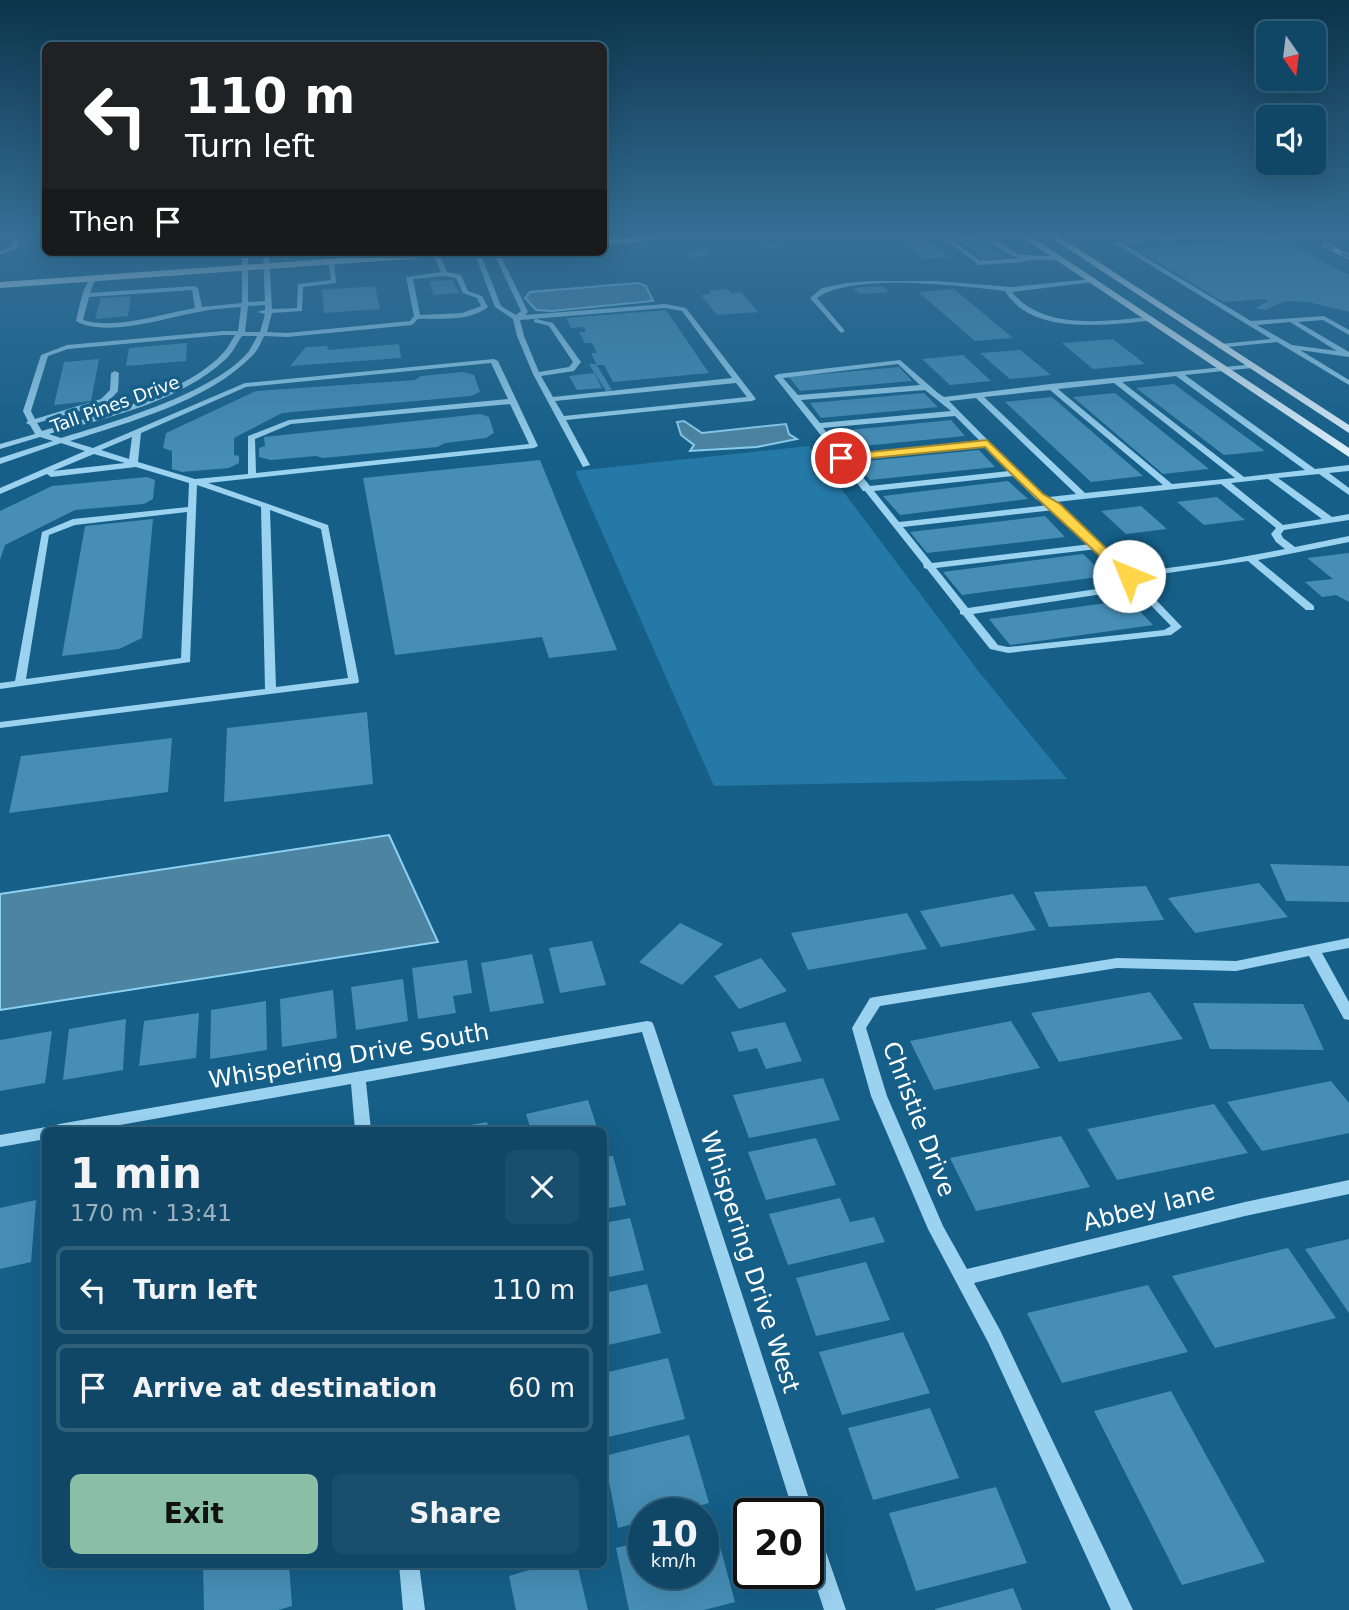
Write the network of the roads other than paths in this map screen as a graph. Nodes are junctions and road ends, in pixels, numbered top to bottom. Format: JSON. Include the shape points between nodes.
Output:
{"nodes":[{"id":1,"x":82,"y":310,"type":"edge"},
{"id":2,"x":195,"y":310,"type":"edge"},
{"id":3,"x":242,"y":310,"type":"edge"},
{"id":4,"x":266,"y":310,"type":"edge"},
{"id":5,"x":416,"y":310,"type":"edge"},
{"id":6,"x":477,"y":310,"type":"edge"},
{"id":7,"x":502,"y":310,"type":"edge"},
{"id":8,"x":524,"y":310,"type":"edge"},
{"id":9,"x":624,"y":310,"type":"edge"},
{"id":10,"x":685,"y":310,"type":"edge"},
{"id":11,"x":823,"y":310,"type":"edge"},
{"id":12,"x":1027,"y":310,"type":"edge"},
{"id":13,"x":1135,"y":310,"type":"edge"},
{"id":14,"x":1166,"y":310,"type":"edge"},
{"id":15,"x":1229,"y":310,"type":"edge"},
{"id":16,"x":417,"y":317,"type":"junction"},
{"id":17,"x":1148,"y":319,"type":"junction"},
{"id":18,"x":1292,"y":320,"type":"junction"},
{"id":19,"x":516,"y":321,"type":"junction"},
{"id":20,"x":1250,"y":323,"type":"junction"},
{"id":21,"x":841,"y":331,"type":"dead end"},
{"id":22,"x":1349,"y":333,"type":"edge"},
{"id":23,"x":262,"y":335,"type":"junction"},
{"id":24,"x":1270,"y":335,"type":"junction"},
{"id":25,"x":239,"y":336,"type":"junction"},
{"id":26,"x":1278,"y":341,"type":"junction"},
{"id":27,"x":1287,"y":345,"type":"junction"},
{"id":28,"x":1332,"y":345,"type":"junction"},
{"id":29,"x":1221,"y":346,"type":"junction"},
{"id":30,"x":1252,"y":366,"type":"junction"},
{"id":31,"x":1224,"y":369,"type":"junction"},
{"id":32,"x":1349,"y":370,"type":"edge"},
{"id":33,"x":1329,"y":371,"type":"junction"},
{"id":34,"x":115,"y":373,"type":"dead end"},
{"id":35,"x":538,"y":374,"type":"junction"},
{"id":36,"x":1178,"y":374,"type":"junction"},
{"id":37,"x":738,"y":380,"type":"junction"},
{"id":38,"x":1115,"y":380,"type":"junction"},
{"id":39,"x":1349,"y":383,"type":"edge"},
{"id":40,"x":1050,"y":386,"type":"junction"},
{"id":41,"x":928,"y":387,"type":"junction"},
{"id":42,"x":978,"y":396,"type":"junction"},
{"id":43,"x":794,"y":398,"type":"junction"},
{"id":44,"x":553,"y":399,"type":"junction"},
{"id":45,"x":943,"y":399,"type":"junction"},
{"id":46,"x":513,"y":401,"type":"junction"},
{"id":47,"x":957,"y":413,"type":"junction"},
{"id":48,"x":564,"y":418,"type":"junction"},
{"id":49,"x":30,"y":423,"type":"junction"},
{"id":50,"x":816,"y":426,"type":"junction"},
{"id":51,"x":1349,"y":430,"type":"edge"},
{"id":52,"x":137,"y":432,"type":"junction"},
{"id":53,"x":38,"y":435,"type":"junction"},
{"id":54,"x":58,"y":441,"type":"junction"},
{"id":55,"x":987,"y":444,"type":"junction"},
{"id":56,"x":0,"y":447,"type":"edge"},
{"id":57,"x":91,"y":452,"type":"junction"},
{"id":58,"x":1349,"y":453,"type":"edge"},
{"id":59,"x":841,"y":458,"type":"junction"},
{"id":60,"x":0,"y":461,"type":"edge"},
{"id":61,"x":133,"y":465,"type":"junction"},
{"id":62,"x":586,"y":465,"type":"dead end"},
{"id":63,"x":1349,"y":468,"type":"edge"},
{"id":64,"x":1317,"y":472,"type":"junction"},
{"id":65,"x":1015,"y":473,"type":"junction"},
{"id":66,"x":37,"y":475,"type":"junction"},
{"id":67,"x":252,"y":476,"type":"junction"},
{"id":68,"x":1271,"y":477,"type":"junction"},
{"id":69,"x":1243,"y":480,"type":"junction"},
{"id":70,"x":193,"y":482,"type":"junction"},
{"id":71,"x":1224,"y":482,"type":"junction"},
{"id":72,"x":1169,"y":486,"type":"junction"},
{"id":73,"x":866,"y":489,"type":"junction"},
{"id":74,"x":0,"y":491,"type":"edge"},
{"id":75,"x":1349,"y":492,"type":"edge"},
{"id":76,"x":1083,"y":496,"type":"junction"},
{"id":77,"x":1053,"y":503,"type":"junction"},
{"id":78,"x":265,"y":505,"type":"junction"},
{"id":79,"x":192,"y":509,"type":"junction"},
{"id":80,"x":1349,"y":517,"type":"edge"},
{"id":81,"x":1330,"y":520,"type":"junction"},
{"id":82,"x":895,"y":525,"type":"junction"},
{"id":83,"x":1281,"y":528,"type":"junction"},
{"id":84,"x":1349,"y":539,"type":"edge"},
{"id":85,"x":1099,"y":546,"type":"junction"},
{"id":86,"x":1292,"y":549,"type":"junction"},
{"id":87,"x":1250,"y":558,"type":"junction"},
{"id":88,"x":927,"y":566,"type":"junction"},
{"id":89,"x":1129,"y":576,"type":"junction"},
{"id":90,"x":1137,"y":586,"type":"junction"},
{"id":91,"x":1310,"y":608,"type":"dead end"},
{"id":92,"x":964,"y":612,"type":"junction"},
{"id":93,"x":20,"y":683,"type":"junction"},
{"id":94,"x":0,"y":685,"type":"edge"},
{"id":95,"x":271,"y":691,"type":"junction"},
{"id":96,"x":0,"y":725,"type":"edge"},
{"id":97,"x":1349,"y":943,"type":"edge"},
{"id":98,"x":1313,"y":950,"type":"junction"},
{"id":99,"x":1349,"y":1015,"type":"edge"},
{"id":100,"x":647,"y":1026,"type":"joint"},
{"id":101,"x":358,"y":1077,"type":"junction"},
{"id":102,"x":77,"y":1127,"type":"edge"},
{"id":103,"x":363,"y":1127,"type":"edge"},
{"id":104,"x":42,"y":1134,"type":"edge"},
{"id":105,"x":0,"y":1141,"type":"edge"},
{"id":106,"x":1349,"y":1186,"type":"edge"},
{"id":107,"x":962,"y":1278,"type":"junction"},
{"id":108,"x":799,"y":1498,"type":"edge"},
{"id":109,"x":409,"y":1568,"type":"edge"},
{"id":110,"x":824,"y":1577,"type":"edge"},
{"id":111,"x":414,"y":1610,"type":"edge"},
{"id":112,"x":835,"y":1610,"type":"edge"},
{"id":113,"x":1122,"y":1610,"type":"edge"}],
"edges":[{"from":1,"to":2,"type":"street","via":[[79,321],[92,325]]},
{"from":3,"to":25,"type":"street"},
{"from":4,"to":23,"type":"street","name":"Tall Pines Drive"},
{"from":5,"to":16,"type":"street"},
{"from":6,"to":16,"type":"street"},
{"from":7,"to":19,"type":"street"},
{"from":8,"to":19,"type":"street"},
{"from":9,"to":19,"type":"street"},
{"from":10,"to":37,"type":"street"},
{"from":11,"to":21,"type":"street"},
{"from":12,"to":17,"type":"street","via":[[1055,319]]},
{"from":13,"to":17,"type":"main road"},
{"from":14,"to":29,"type":"main road"},
{"from":15,"to":20,"type":"street"},
{"from":16,"to":23,"type":"street","via":[[397,327]]},
{"from":17,"to":31,"type":"main road"},
{"from":18,"to":20,"type":"street"},
{"from":18,"to":22,"type":"street","via":[[1324,318]]},
{"from":18,"to":28,"type":"street"},
{"from":19,"to":35,"type":"street"},
{"from":19,"to":35,"type":"street","via":[[551,324],[577,362],[571,369]]},
{"from":20,"to":24,"type":"street"},
{"from":23,"to":25,"type":"street"},
{"from":23,"to":54,"type":"street","name":"Tall Pines Drive","via":[[241,363],[190,394]]},
{"from":24,"to":26,"type":"street"},
{"from":24,"to":28,"type":"street"},
{"from":25,"to":49,"type":"street","via":[[223,333],[67,347],[45,355],[27,411]]},
{"from":25,"to":53,"type":"street","name":"Tall Pines Drive","via":[[213,366],[165,393]]},
{"from":26,"to":27,"type":"street"},
{"from":26,"to":29,"type":"street"},
{"from":27,"to":28,"type":"street","via":[[1349,355]]},
{"from":27,"to":33,"type":"street"},
{"from":29,"to":30,"type":"main road"},
{"from":30,"to":31,"type":"street"},
{"from":30,"to":51,"type":"main road"},
{"from":31,"to":36,"type":"street"},
{"from":31,"to":58,"type":"main road"},
{"from":32,"to":33,"type":"street"},
{"from":33,"to":39,"type":"street"},
{"from":34,"to":49,"type":"street","via":[[114,391],[104,401]]},
{"from":35,"to":44,"type":"street"},
{"from":36,"to":38,"type":"street"},
{"from":36,"to":64,"type":"street"},
{"from":37,"to":44,"type":"street"},
{"from":37,"to":48,"type":"street","via":[[752,398]]},
{"from":38,"to":40,"type":"street"},
{"from":38,"to":69,"type":"street"},
{"from":40,"to":42,"type":"street"},
{"from":40,"to":72,"type":"street"},
{"from":41,"to":43,"type":"street"},
{"from":41,"to":43,"type":"street","via":[[900,362],[778,376]]},
{"from":41,"to":45,"type":"street"},
{"from":42,"to":45,"type":"street"},
{"from":42,"to":76,"type":"street"},
{"from":43,"to":50,"type":"street"},
{"from":44,"to":48,"type":"street"},
{"from":45,"to":47,"type":"street"},
{"from":46,"to":52,"type":"street","via":[[494,361],[481,362],[245,385]]},
{"from":46,"to":67,"type":"street","via":[[289,422],[251,438]]},
{"from":46,"to":67,"type":"street","via":[[534,446]]},
{"from":47,"to":50,"type":"street"},
{"from":47,"to":55,"type":"street"},
{"from":48,"to":62,"type":"street"},
{"from":49,"to":53,"type":"street"},
{"from":50,"to":59,"type":"street"},
{"from":52,"to":57,"type":"street"},
{"from":52,"to":61,"type":"street"},
{"from":53,"to":54,"type":"street"},
{"from":53,"to":56,"type":"street","name":"Tall Pines Drive"},
{"from":54,"to":57,"type":"street"},
{"from":54,"to":60,"type":"street","name":"Tall Pines Drive"},
{"from":55,"to":59,"type":"street"},
{"from":55,"to":65,"type":"street"},
{"from":57,"to":61,"type":"street"},
{"from":57,"to":66,"type":"street"},
{"from":59,"to":73,"type":"street"},
{"from":61,"to":66,"type":"street"},
{"from":61,"to":70,"type":"street"},
{"from":63,"to":64,"type":"street"},
{"from":64,"to":68,"type":"street"},
{"from":64,"to":75,"type":"street"},
{"from":65,"to":73,"type":"street"},
{"from":65,"to":77,"type":"street","via":[[1039,497]]},
{"from":66,"to":74,"type":"street"},
{"from":67,"to":70,"type":"street"},
{"from":68,"to":69,"type":"street"},
{"from":68,"to":81,"type":"street"},
{"from":69,"to":71,"type":"street"},
{"from":70,"to":78,"type":"street"},
{"from":70,"to":79,"type":"street"},
{"from":71,"to":72,"type":"street"},
{"from":71,"to":83,"type":"street"},
{"from":72,"to":76,"type":"street"},
{"from":73,"to":82,"type":"street"},
{"from":76,"to":77,"type":"street"},
{"from":77,"to":82,"type":"street"},
{"from":77,"to":85,"type":"street"},
{"from":78,"to":95,"type":"street"},
{"from":78,"to":95,"type":"street","via":[[325,527],[354,681]]},
{"from":79,"to":93,"type":"street","via":[[73,522],[45,534]]},
{"from":79,"to":93,"type":"street","via":[[186,660]]},
{"from":80,"to":81,"type":"street"},
{"from":81,"to":83,"type":"street"},
{"from":82,"to":88,"type":"street"},
{"from":83,"to":86,"type":"street","via":[[1276,534],[1279,540]]},
{"from":84,"to":86,"type":"street"},
{"from":85,"to":88,"type":"street"},
{"from":85,"to":89,"type":"street"},
{"from":86,"to":87,"type":"street"},
{"from":87,"to":89,"type":"street"},
{"from":87,"to":91,"type":"street"},
{"from":88,"to":92,"type":"street"},
{"from":89,"to":90,"type":"street"},
{"from":90,"to":92,"type":"street"},
{"from":90,"to":92,"type":"street","via":[[1177,627],[1167,633],[1008,650],[994,647]]},
{"from":93,"to":94,"type":"street"},
{"from":95,"to":96,"type":"street"},
{"from":97,"to":98,"type":"street","name":"Christie Drive"},
{"from":98,"to":99,"type":"street"},
{"from":98,"to":107,"type":"street","name":"Christie Drive","via":[[1236,966],[1117,963],[875,1002],[859,1028],[879,1096]]},
{"from":100,"to":101,"type":"street","name":"Whispering Drive South"},
{"from":100,"to":108,"type":"street","name":"Whispering Drive West"},
{"from":101,"to":102,"type":"street","name":"Whispering Drive South"},
{"from":101,"to":103,"type":"street"},
{"from":104,"to":105,"type":"street"},
{"from":106,"to":107,"type":"street","name":"Abbey lane"},
{"from":107,"to":113,"type":"street","name":"Christie Drive","via":[[994,1336]]},
{"from":109,"to":111,"type":"street"},
{"from":110,"to":112,"type":"street"}]}
